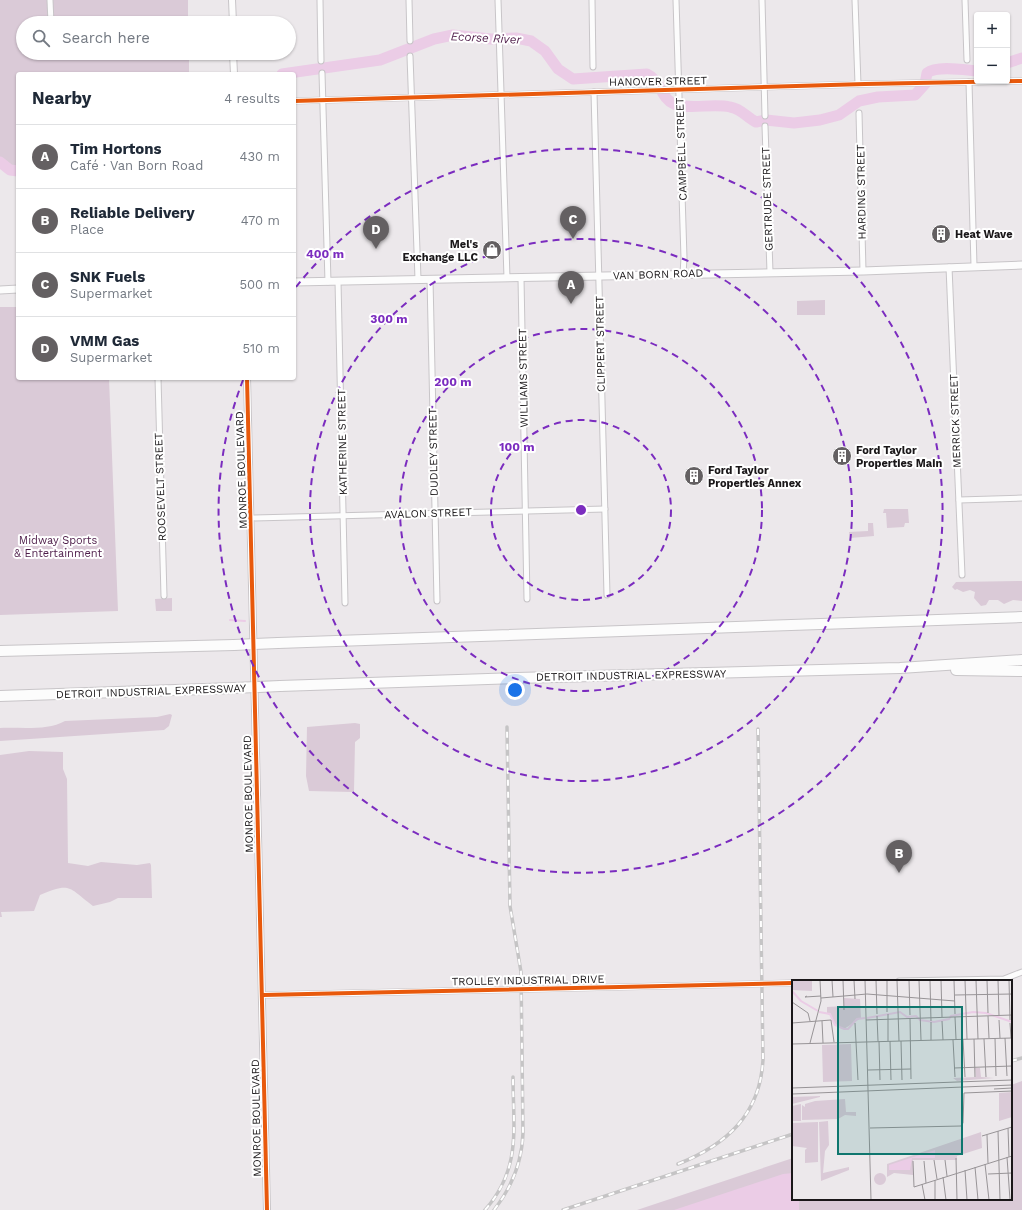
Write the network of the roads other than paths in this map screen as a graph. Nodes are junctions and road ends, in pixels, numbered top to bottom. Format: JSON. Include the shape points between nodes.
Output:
{"nodes":[{"id":1,"x":50,"y":0,"type":"edge"},
{"id":2,"x":232,"y":0,"type":"edge"},
{"id":3,"x":320,"y":0,"type":"edge"},
{"id":4,"x":409,"y":0,"type":"edge"},
{"id":5,"x":498,"y":0,"type":"edge"},
{"id":6,"x":592,"y":0,"type":"edge"},
{"id":7,"x":676,"y":0,"type":"edge"},
{"id":8,"x":762,"y":0,"type":"edge"},
{"id":9,"x":855,"y":0,"type":"edge"},
{"id":10,"x":965,"y":0,"type":"edge"},
{"id":11,"x":51,"y":16,"type":"edge"},
{"id":12,"x":233,"y":16,"type":"edge"},
{"id":13,"x":410,"y":41,"type":"dead end"},
{"id":14,"x":410,"y":56,"type":"dead end"},
{"id":15,"x":234,"y":60,"type":"edge"},
{"id":16,"x":967,"y":60,"type":"dead end"},
{"id":17,"x":321,"y":61,"type":"dead end"},
{"id":18,"x":594,"y":67,"type":"dead end"},
{"id":19,"x":234,"y":72,"type":"edge"},
{"id":20,"x":322,"y":73,"type":"dead end"},
{"id":21,"x":1022,"y":81,"type":"edge"},
{"id":22,"x":969,"y":82,"type":"junction"},
{"id":23,"x":858,"y":84,"type":"junction"},
{"id":24,"x":764,"y":87,"type":"junction"},
{"id":25,"x":679,"y":90,"type":"junction"},
{"id":26,"x":594,"y":92,"type":"junction"},
{"id":27,"x":501,"y":95,"type":"junction"},
{"id":28,"x":412,"y":97,"type":"junction"},
{"id":29,"x":323,"y":100,"type":"junction"},
{"id":30,"x":296,"y":101,"type":"edge"},
{"id":31,"x":859,"y":113,"type":"dead end"},
{"id":32,"x":765,"y":116,"type":"dead end"},
{"id":33,"x":765,"y":126,"type":"dead end"},
{"id":34,"x":1022,"y":265,"type":"edge"},
{"id":35,"x":974,"y":266,"type":"junction"},
{"id":36,"x":949,"y":267,"type":"junction"},
{"id":37,"x":862,"y":271,"type":"junction"},
{"id":38,"x":770,"y":272,"type":"junction"},
{"id":39,"x":683,"y":274,"type":"junction"},
{"id":40,"x":599,"y":276,"type":"junction"},
{"id":41,"x":507,"y":278,"type":"junction"},
{"id":42,"x":520,"y":278,"type":"junction"},
{"id":43,"x":418,"y":279,"type":"junction"},
{"id":44,"x":430,"y":279,"type":"junction"},
{"id":45,"x":338,"y":281,"type":"junction"},
{"id":46,"x":296,"y":282,"type":"edge"},
{"id":47,"x":328,"y":282,"type":"junction"},
{"id":48,"x":0,"y":290,"type":"edge"},
{"id":49,"x":16,"y":290,"type":"edge"},
{"id":50,"x":158,"y":380,"type":"edge"},
{"id":51,"x":247,"y":380,"type":"edge"},
{"id":52,"x":1022,"y":498,"type":"edge"},
{"id":53,"x":959,"y":500,"type":"junction"},
{"id":54,"x":604,"y":509,"type":"junction"},
{"id":55,"x":525,"y":511,"type":"junction"},
{"id":56,"x":434,"y":513,"type":"junction"},
{"id":57,"x":343,"y":516,"type":"junction"},
{"id":58,"x":251,"y":518,"type":"junction"},
{"id":59,"x":962,"y":575,"type":"dead end"},
{"id":60,"x":607,"y":595,"type":"dead end"},
{"id":61,"x":164,"y":596,"type":"dead end"},
{"id":62,"x":527,"y":599,"type":"dead end"},
{"id":63,"x":437,"y":601,"type":"dead end"},
{"id":64,"x":345,"y":603,"type":"dead end"},
{"id":65,"x":1022,"y":617,"type":"edge"},
{"id":66,"x":0,"y":651,"type":"edge"},
{"id":67,"x":1022,"y":660,"type":"edge"},
{"id":68,"x":900,"y":668,"type":"junction"},
{"id":69,"x":1022,"y":670,"type":"edge"},
{"id":70,"x":0,"y":696,"type":"edge"},
{"id":71,"x":1022,"y":972,"type":"edge"},
{"id":72,"x":934,"y":980,"type":"edge"},
{"id":73,"x":792,"y":983,"type":"edge"},
{"id":74,"x":263,"y":995,"type":"junction"},
{"id":75,"x":267,"y":1210,"type":"edge"}],
"edges":[{"from":1,"to":11,"type":"street"},
{"from":2,"to":12,"type":"street"},
{"from":3,"to":17,"type":"street"},
{"from":4,"to":13,"type":"street"},
{"from":5,"to":27,"type":"street"},
{"from":6,"to":18,"type":"street"},
{"from":7,"to":25,"type":"street","name":"CAMPBELL STREET"},
{"from":8,"to":24,"type":"street"},
{"from":9,"to":23,"type":"street"},
{"from":10,"to":16,"type":"street"},
{"from":14,"to":28,"type":"street"},
{"from":15,"to":19,"type":"street"},
{"from":20,"to":29,"type":"street"},
{"from":21,"to":22,"type":"street","name":"HANOVER STREET"},
{"from":22,"to":23,"type":"street","name":"HANOVER STREET"},
{"from":22,"to":35,"type":"street"},
{"from":23,"to":24,"type":"street","name":"HANOVER STREET"},
{"from":24,"to":25,"type":"street","name":"HANOVER STREET"},
{"from":24,"to":32,"type":"street"},
{"from":25,"to":26,"type":"street","name":"HANOVER STREET"},
{"from":25,"to":39,"type":"street","name":"CAMPBELL STREET"},
{"from":26,"to":27,"type":"street","name":"HANOVER STREET"},
{"from":26,"to":40,"type":"street","name":"CLIPPERT STREET"},
{"from":27,"to":28,"type":"street","name":"HANOVER STREET"},
{"from":27,"to":41,"type":"street"},
{"from":28,"to":29,"type":"street","name":"HANOVER STREET"},
{"from":28,"to":43,"type":"street"},
{"from":29,"to":30,"type":"street","name":"HANOVER STREET"},
{"from":29,"to":47,"type":"street"},
{"from":31,"to":37,"type":"street","name":"HARDING STREET"},
{"from":33,"to":38,"type":"street","name":"GERTRUDE STREET"},
{"from":34,"to":35,"type":"main road","name":"VAN BORN ROAD"},
{"from":35,"to":36,"type":"main road","name":"VAN BORN ROAD"},
{"from":36,"to":37,"type":"main road","name":"VAN BORN ROAD"},
{"from":36,"to":53,"type":"street","name":"MERRICK STREET"},
{"from":37,"to":38,"type":"main road","name":"VAN BORN ROAD"},
{"from":38,"to":39,"type":"main road","name":"VAN BORN ROAD"},
{"from":39,"to":40,"type":"main road","name":"VAN BORN ROAD"},
{"from":40,"to":42,"type":"main road","name":"VAN BORN ROAD"},
{"from":40,"to":54,"type":"street","name":"CLIPPERT STREET"},
{"from":41,"to":42,"type":"main road","name":"VAN BORN ROAD"},
{"from":41,"to":44,"type":"main road","name":"VAN BORN ROAD"},
{"from":42,"to":55,"type":"street","name":"WILLIAMS STREET"},
{"from":43,"to":44,"type":"main road","name":"VAN BORN ROAD"},
{"from":43,"to":45,"type":"main road","name":"VAN BORN ROAD"},
{"from":44,"to":56,"type":"street","name":"DUDLEY STREET"},
{"from":45,"to":47,"type":"main road","name":"VAN BORN ROAD"},
{"from":45,"to":57,"type":"street","name":"KATHERINE STREET"},
{"from":46,"to":47,"type":"main road","name":"VAN BORN ROAD"},
{"from":48,"to":49,"type":"main road"},
{"from":50,"to":61,"type":"street","name":"ROOSEVELT STREET"},
{"from":51,"to":58,"type":"street","name":"MONROE BOULEVARD"},
{"from":52,"to":53,"type":"street"},
{"from":53,"to":59,"type":"street","name":"MERRICK STREET"},
{"from":54,"to":55,"type":"street","name":"AVALON STREET"},
{"from":54,"to":60,"type":"street","name":"CLIPPERT STREET"},
{"from":55,"to":56,"type":"street","name":"AVALON STREET"},
{"from":55,"to":62,"type":"street","name":"WILLIAMS STREET"},
{"from":56,"to":57,"type":"street","name":"AVALON STREET"},
{"from":56,"to":63,"type":"street","name":"DUDLEY STREET"},
{"from":57,"to":58,"type":"street","name":"AVALON STREET"},
{"from":57,"to":64,"type":"street","name":"KATHERINE STREET"},
{"from":58,"to":74,"type":"street","name":"MONROE BOULEVARD"},
{"from":65,"to":66,"type":"highway","bridge":true},
{"from":67,"to":68,"type":"highway","name":"DETROIT INDUSTRIAL EXPRESSWAY"},
{"from":68,"to":69,"type":"highway"},
{"from":68,"to":70,"type":"highway","name":"DETROIT INDUSTRIAL EXPRESSWAY","bridge":true},
{"from":71,"to":72,"type":"street","via":[[1004,978]]},
{"from":73,"to":74,"type":"street","name":"TROLLEY INDUSTRIAL DRIVE"},
{"from":74,"to":75,"type":"street","name":"MONROE BOULEVARD"}]}
